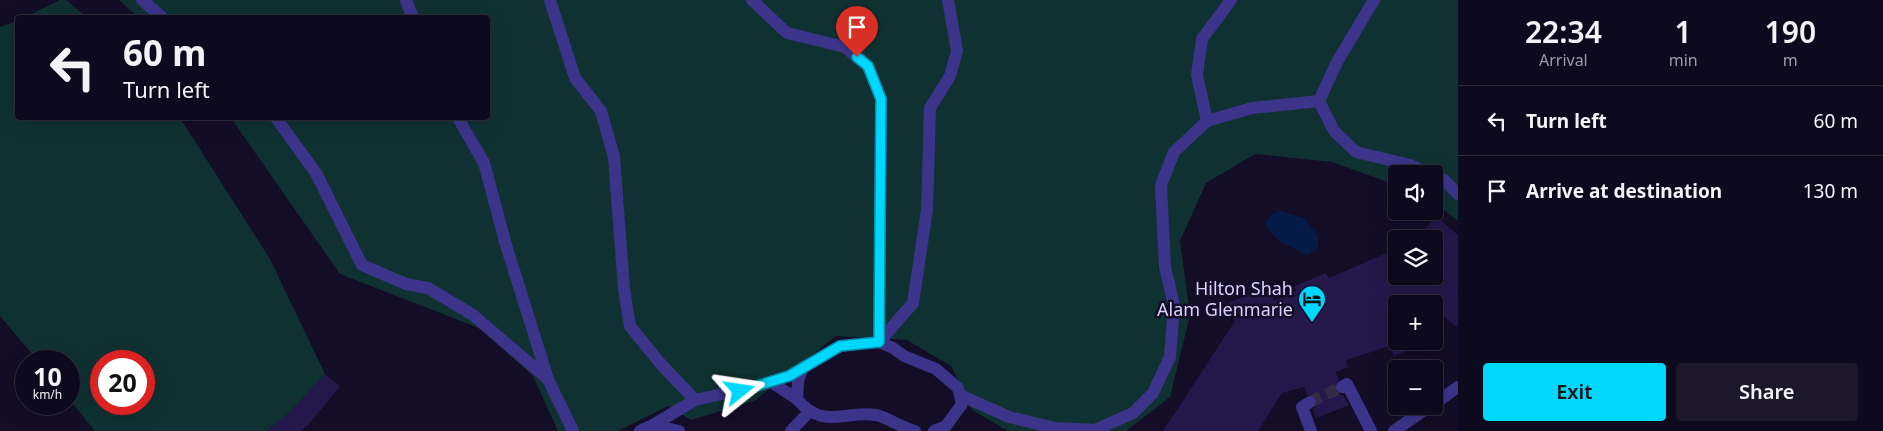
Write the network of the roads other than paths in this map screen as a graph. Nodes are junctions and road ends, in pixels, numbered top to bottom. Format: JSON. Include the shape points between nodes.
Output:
{"nodes":[{"id":1,"x":142,"y":0,"type":"edge"},
{"id":2,"x":406,"y":0,"type":"edge"},
{"id":3,"x":550,"y":0,"type":"edge"},
{"id":4,"x":752,"y":0,"type":"edge"},
{"id":5,"x":948,"y":0,"type":"edge"},
{"id":6,"x":1231,"y":0,"type":"edge"},
{"id":7,"x":1374,"y":0,"type":"edge"},
{"id":8,"x":160,"y":15,"type":"edge"},
{"id":9,"x":412,"y":15,"type":"edge"},
{"id":10,"x":1320,"y":101,"type":"junction"},
{"id":11,"x":277,"y":120,"type":"edge"},
{"id":12,"x":459,"y":120,"type":"edge"},
{"id":13,"x":1207,"y":121,"type":"junction"},
{"id":14,"x":1410,"y":165,"type":"edge"},
{"id":15,"x":1443,"y":180,"type":"edge"},
{"id":16,"x":1458,"y":194,"type":"edge"},
{"id":17,"x":879,"y":342,"type":"junction"},
{"id":18,"x":803,"y":367,"type":"junction"},
{"id":19,"x":548,"y":379,"type":"junction"},
{"id":20,"x":771,"y":382,"type":"junction"},
{"id":21,"x":1342,"y":387,"type":"dead end"},
{"id":22,"x":1456,"y":393,"type":"edge"},
{"id":23,"x":960,"y":395,"type":"junction"},
{"id":24,"x":797,"y":399,"type":"junction"},
{"id":25,"x":695,"y":400,"type":"junction"},
{"id":26,"x":1443,"y":400,"type":"edge"},
{"id":27,"x":1310,"y":402,"type":"dead end"},
{"id":28,"x":808,"y":413,"type":"junction"},
{"id":29,"x":1417,"y":415,"type":"edge"},
{"id":30,"x":653,"y":424,"type":"junction"},
{"id":31,"x":572,"y":431,"type":"edge"},
{"id":32,"x":640,"y":431,"type":"edge"},
{"id":33,"x":678,"y":431,"type":"edge"},
{"id":34,"x":791,"y":431,"type":"edge"},
{"id":35,"x":915,"y":431,"type":"edge"},
{"id":36,"x":934,"y":431,"type":"edge"},
{"id":37,"x":1311,"y":431,"type":"edge"},
{"id":38,"x":1371,"y":431,"type":"edge"},
{"id":39,"x":1394,"y":431,"type":"edge"}],
"edges":[{"from":1,"to":8,"type":"street"},
{"from":2,"to":9,"type":"street"},
{"from":3,"to":25,"type":"street","via":[[575,78],[601,111],[614,157],[630,326]]},
{"from":4,"to":17,"type":"street","via":[[787,33],[845,48],[868,66],[881,99]]},
{"from":5,"to":17,"type":"street","via":[[957,51],[950,76],[930,108],[927,210],[913,303]]},
{"from":6,"to":13,"type":"street","via":[[1202,39],[1197,75]]},
{"from":7,"to":10,"type":"street","via":[[1337,62]]},
{"from":10,"to":13,"type":"street","via":[[1252,108]]},
{"from":10,"to":14,"type":"street","via":[[1334,131],[1356,152]]},
{"from":11,"to":19,"type":"street","via":[[316,173],[362,266],[406,284],[428,288],[473,315]]},
{"from":12,"to":19,"type":"street","via":[[484,163]]},
{"from":13,"to":23,"type":"street","via":[[1174,152],[1161,185],[1166,267],[1174,306],[1170,357],[1153,393],[1133,413],[1095,430],[1055,428],[1009,417]]},
{"from":15,"to":16,"type":"street"},
{"from":17,"to":18,"type":"street","via":[[840,346]]},
{"from":17,"to":23,"type":"street","via":[[936,369],[958,388]]},
{"from":18,"to":20,"type":"street"},
{"from":18,"to":24,"type":"street"},
{"from":19,"to":31,"type":"street"},
{"from":20,"to":24,"type":"street"},
{"from":20,"to":25,"type":"street"},
{"from":21,"to":38,"type":"street","via":[[1347,384]]},
{"from":22,"to":26,"type":"street"},
{"from":23,"to":36,"type":"street","via":[[962,404],[946,426]]},
{"from":24,"to":28,"type":"street"},
{"from":25,"to":30,"type":"street"},
{"from":27,"to":37,"type":"street","via":[[1302,406]]},
{"from":28,"to":34,"type":"street"},
{"from":28,"to":35,"type":"street","via":[[834,418],[877,415]]},
{"from":29,"to":39,"type":"street"},
{"from":30,"to":32,"type":"street"},
{"from":30,"to":33,"type":"street"}]}
